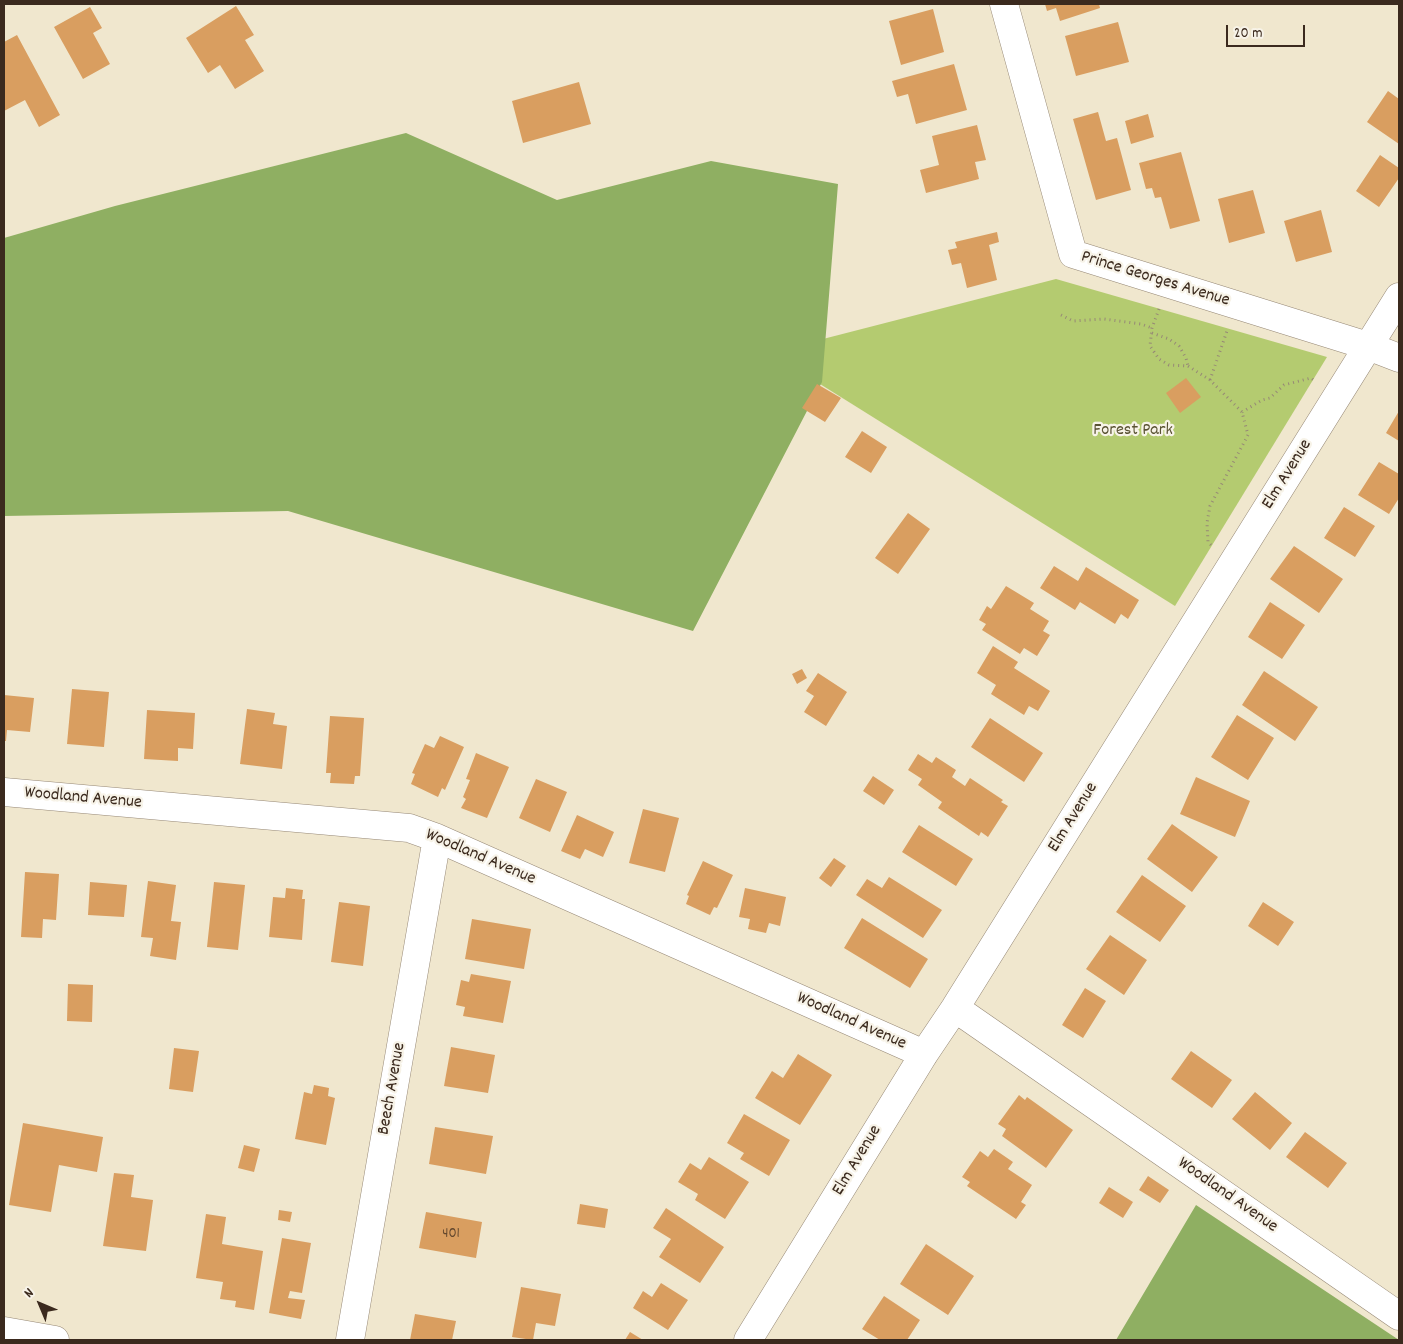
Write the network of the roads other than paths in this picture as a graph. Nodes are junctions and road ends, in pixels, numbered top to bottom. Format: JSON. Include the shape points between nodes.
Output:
{"nodes":[{"id":1,"x":1004,"y":4,"type":"edge"},
{"id":2,"x":1399,"y":296,"type":"edge"},
{"id":3,"x":1368,"y":346,"type":"junction"},
{"id":4,"x":1399,"y":358,"type":"edge"},
{"id":5,"x":4,"y":792,"type":"edge"},
{"id":6,"x":437,"y":838,"type":"junction"},
{"id":7,"x":955,"y":1008,"type":"junction"},
{"id":8,"x":924,"y":1054,"type":"junction"},
{"id":9,"x":1399,"y":1316,"type":"edge"},
{"id":10,"x":4,"y":1331,"type":"edge"},
{"id":11,"x":56,"y":1340,"type":"edge"},
{"id":12,"x":350,"y":1340,"type":"edge"},
{"id":13,"x":748,"y":1340,"type":"edge"}],
"edges":[{"from":1,"to":3,"type":"street","name":"Prince Georges Avenue","via":[[1073,254]]},
{"from":2,"to":3,"type":"street","name":"Elm Avenue"},
{"from":3,"to":4,"type":"street","name":"Prince Georges Avenue"},
{"from":3,"to":7,"type":"street","name":"Elm Avenue"},
{"from":5,"to":6,"type":"street","name":"Woodland Avenue","via":[[408,828]]},
{"from":6,"to":8,"type":"street","name":"Woodland Avenue"},
{"from":6,"to":12,"type":"street","name":"Beech Avenue"},
{"from":7,"to":8,"type":"street","name":"Elm Avenue"},
{"from":7,"to":9,"type":"street","name":"Woodland Avenue"},
{"from":8,"to":13,"type":"street","name":"Elm Avenue"},
{"from":10,"to":11,"type":"street"}]}
